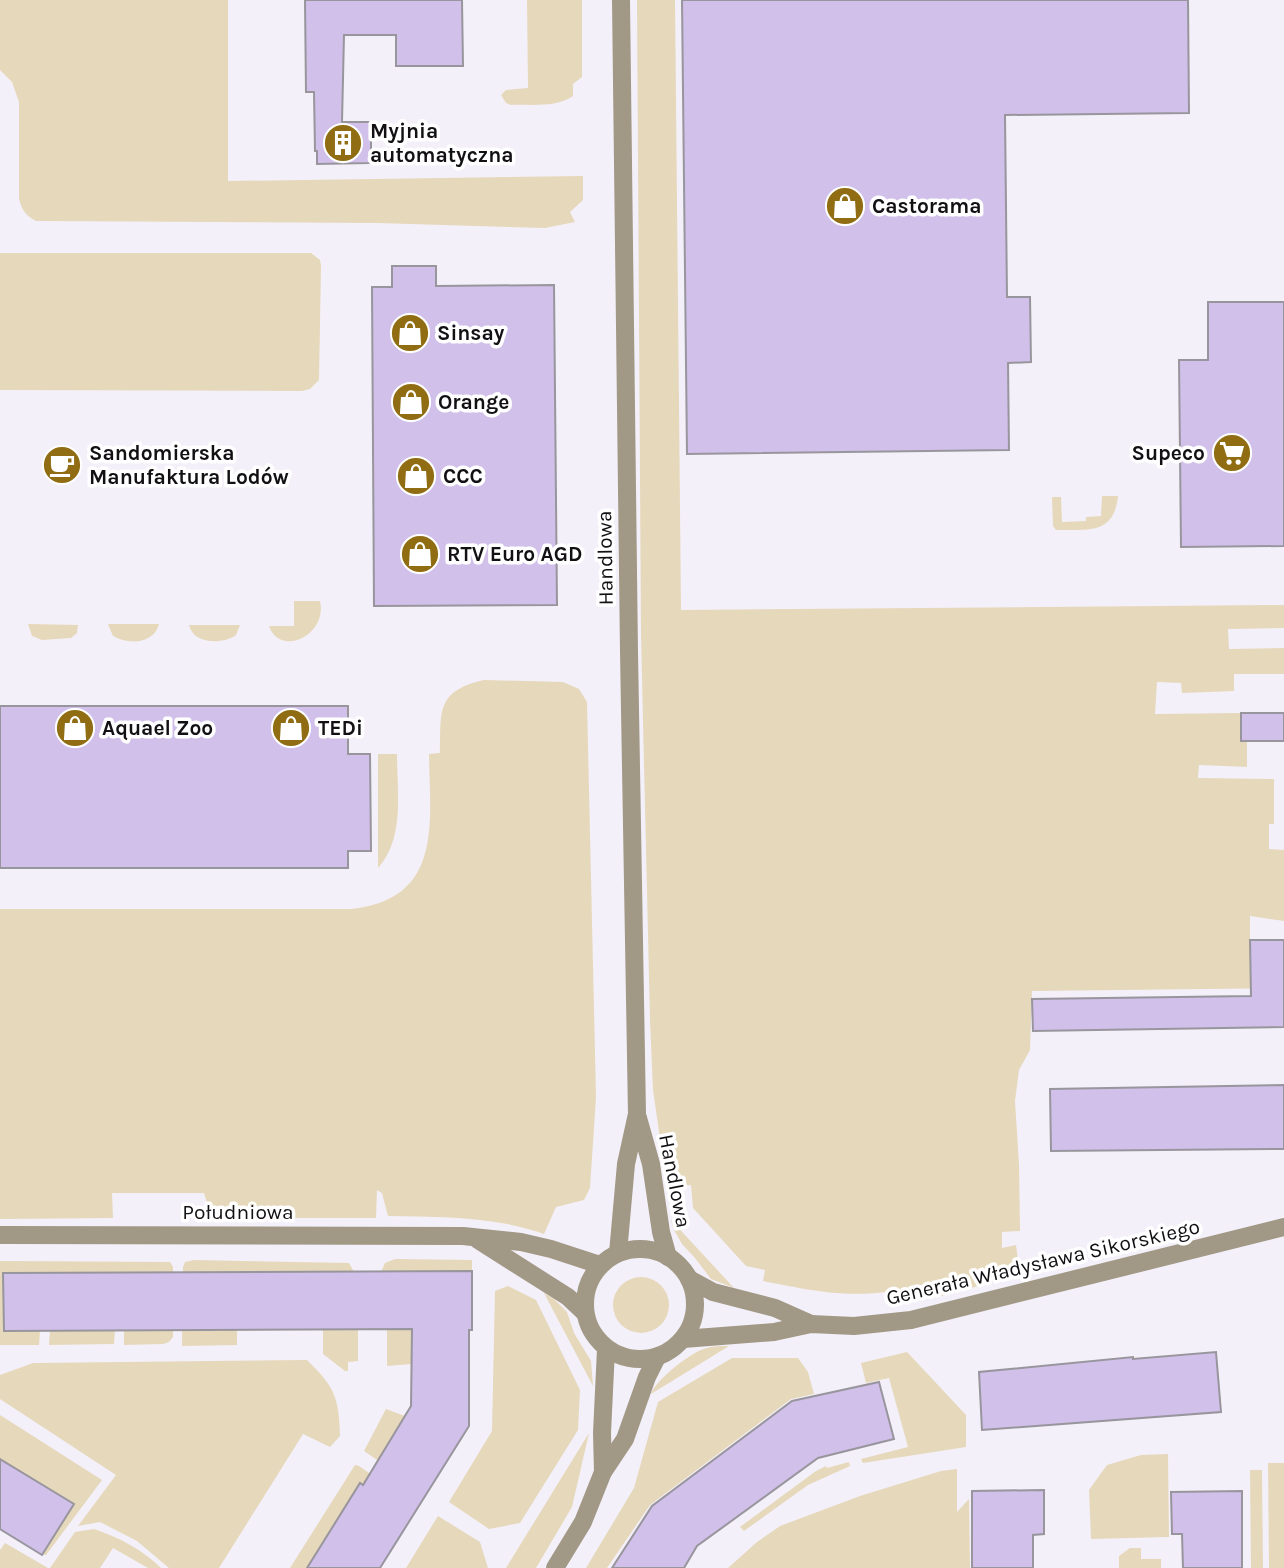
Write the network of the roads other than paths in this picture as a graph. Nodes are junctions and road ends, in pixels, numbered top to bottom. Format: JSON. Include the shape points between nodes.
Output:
{"nodes":[{"id":1,"x":621,"y":0,"type":"edge"},
{"id":2,"x":637,"y":1114,"type":"junction"},
{"id":3,"x":1284,"y":1227,"type":"edge"},
{"id":4,"x":0,"y":1235,"type":"edge"},
{"id":5,"x":475,"y":1238,"type":"junction"},
{"id":6,"x":618,"y":1253,"type":"junction"},
{"id":7,"x":668,"y":1256,"type":"junction"},
{"id":8,"x":600,"y":1265,"type":"junction"},
{"id":9,"x":690,"y":1279,"type":"junction"},
{"id":10,"x":585,"y":1313,"type":"junction"},
{"id":11,"x":811,"y":1324,"type":"junction"},
{"id":12,"x":683,"y":1339,"type":"junction"},
{"id":13,"x":606,"y":1349,"type":"junction"},
{"id":14,"x":657,"y":1357,"type":"junction"},
{"id":15,"x":603,"y":1472,"type":"junction"},
{"id":16,"x":555,"y":1568,"type":"edge"}],
"edges":[{"from":1,"to":2,"type":"street","name":"Handlowa"},
{"from":2,"to":6,"type":"street","name":"Handlowa","via":[[626,1164]]},
{"from":2,"to":7,"type":"street","name":"Handlowa"},
{"from":3,"to":11,"type":"street","name":"Generała Władysława Sikorskiego","via":[[911,1320],[854,1326]]},
{"from":4,"to":5,"type":"street","name":"Południowa"},
{"from":5,"to":8,"type":"street","name":"Południowa","via":[[551,1248]]},
{"from":5,"to":10,"type":"street","name":"Południowa","via":[[568,1297]]},
{"from":6,"to":7,"type":"street","via":[[638,1249]]},
{"from":6,"to":8,"type":"street"},
{"from":7,"to":9,"type":"street"},
{"from":8,"to":10,"type":"street","via":[[589,1282]]},
{"from":9,"to":11,"type":"street","name":"Generała Władysława Sikorskiego","via":[[713,1292],[775,1308]]},
{"from":9,"to":12,"type":"street","via":[[695,1310]]},
{"from":10,"to":13,"type":"street","via":[[592,1333]]},
{"from":11,"to":12,"type":"street","name":"Generała Władysława Sikorskiego","via":[[774,1332]]},
{"from":12,"to":14,"type":"street"},
{"from":13,"to":14,"type":"street","via":[[625,1358]]},
{"from":13,"to":15,"type":"street"},
{"from":14,"to":15,"type":"street","via":[[625,1440]]},
{"from":15,"to":16,"type":"street","via":[[583,1522]]}]}
